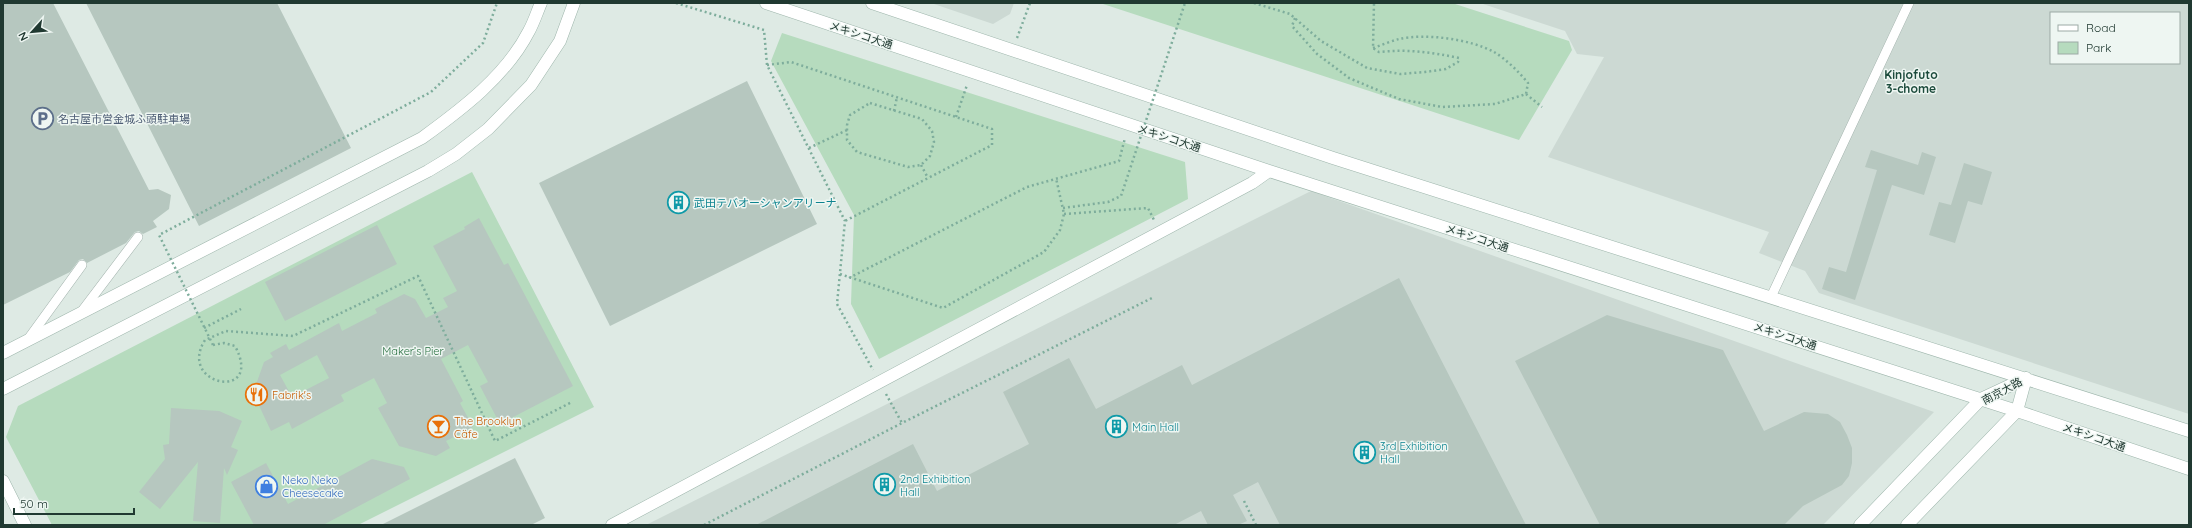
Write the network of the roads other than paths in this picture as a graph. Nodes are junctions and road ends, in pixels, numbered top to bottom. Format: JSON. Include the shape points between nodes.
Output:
{"nodes":[{"id":1,"x":541,"y":3,"type":"edge"},
{"id":2,"x":574,"y":3,"type":"edge"},
{"id":3,"x":766,"y":3,"type":"edge"},
{"id":4,"x":872,"y":3,"type":"edge"},
{"id":5,"x":1909,"y":3,"type":"edge"},
{"id":6,"x":1269,"y":171,"type":"junction"},
{"id":7,"x":138,"y":237,"type":"dead end"},
{"id":8,"x":82,"y":265,"type":"dead end"},
{"id":9,"x":1772,"y":297,"type":"junction"},
{"id":10,"x":78,"y":316,"type":"junction"},
{"id":11,"x":27,"y":341,"type":"junction"},
{"id":12,"x":3,"y":353,"type":"edge"},
{"id":13,"x":2026,"y":378,"type":"junction"},
{"id":14,"x":3,"y":389,"type":"edge"},
{"id":15,"x":1981,"y":399,"type":"junction"},
{"id":16,"x":2017,"y":410,"type":"junction"},
{"id":17,"x":2189,"y":431,"type":"edge"},
{"id":18,"x":2189,"y":469,"type":"edge"},
{"id":19,"x":3,"y":481,"type":"edge"},
{"id":20,"x":25,"y":525,"type":"edge"},
{"id":21,"x":612,"y":525,"type":"edge"},
{"id":22,"x":1860,"y":525,"type":"edge"},
{"id":23,"x":1907,"y":525,"type":"edge"}],
"edges":[{"from":1,"to":10,"type":"street","via":[[530,31],[520,47],[481,92],[422,138]]},
{"from":2,"to":14,"type":"street","via":[[560,41],[530,85],[488,129],[456,154],[428,171]]},
{"from":3,"to":6,"type":"street","name":"メキシコ大通"},
{"from":4,"to":9,"type":"street","via":[[1334,158]]},
{"from":5,"to":9,"type":"lane"},
{"from":6,"to":15,"type":"street","name":"メキシコ大通"},
{"from":6,"to":21,"type":"street","via":[[1252,183]]},
{"from":7,"to":10,"type":"lane"},
{"from":8,"to":11,"type":"lane"},
{"from":9,"to":13,"type":"street"},
{"from":10,"to":11,"type":"street"},
{"from":11,"to":12,"type":"street"},
{"from":13,"to":15,"type":"street","name":"南京大路"},
{"from":13,"to":16,"type":"street","name":"南京大路"},
{"from":13,"to":17,"type":"street"},
{"from":15,"to":16,"type":"street","name":"メキシコ大通"},
{"from":15,"to":22,"type":"street","name":"南京大路"},
{"from":16,"to":18,"type":"street","name":"メキシコ大通"},
{"from":16,"to":23,"type":"street","name":"南京大路"},
{"from":19,"to":20,"type":"street"}]}
